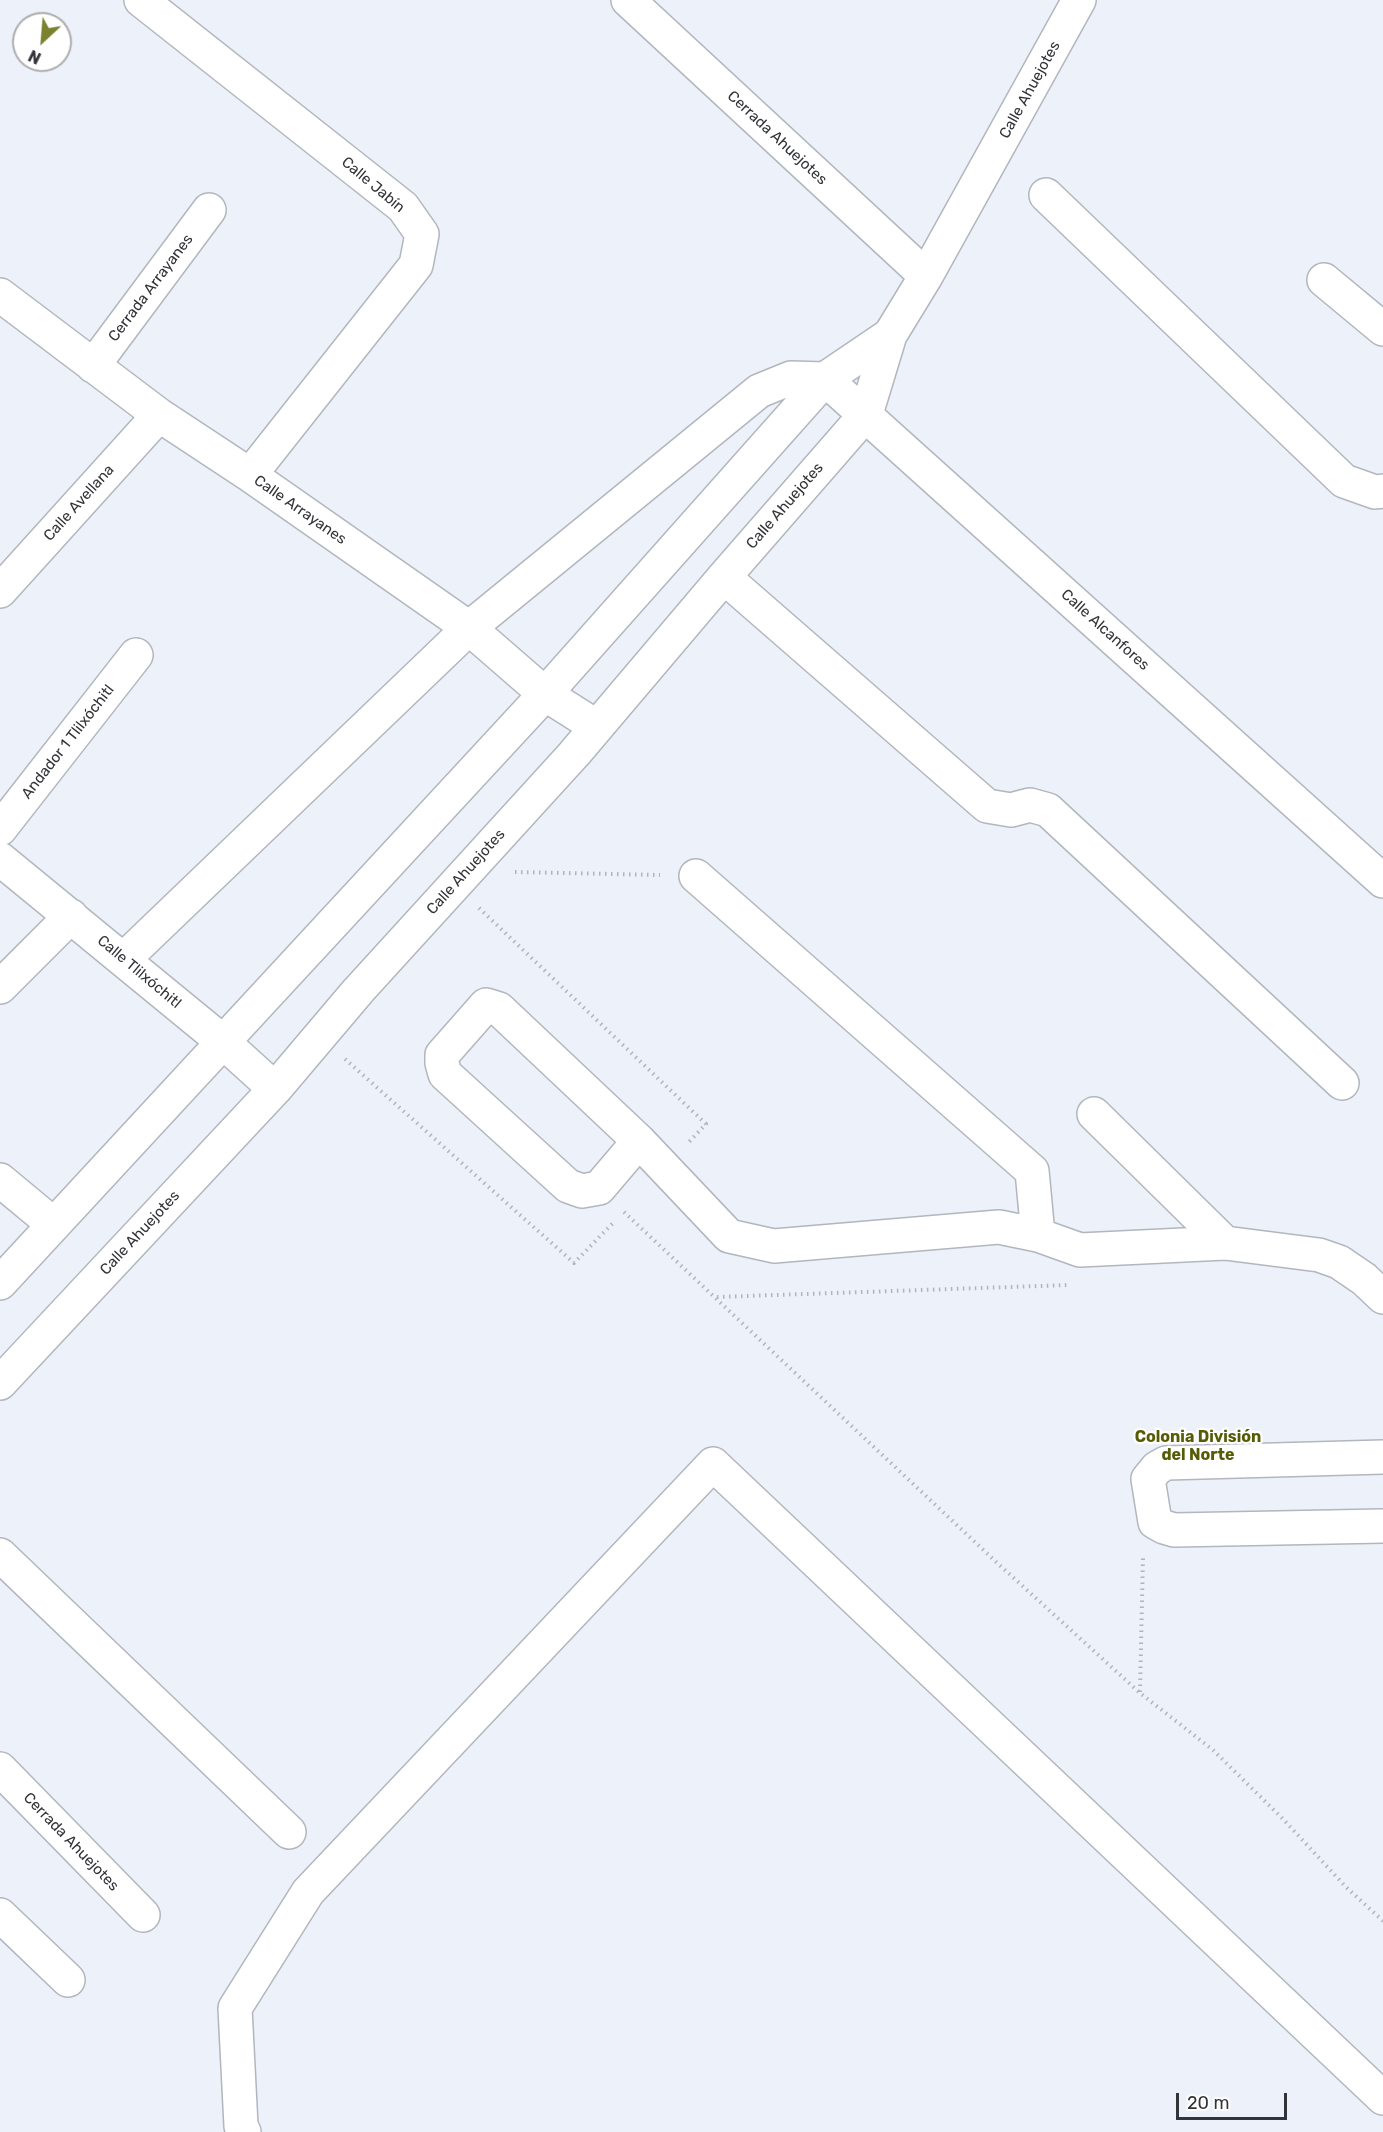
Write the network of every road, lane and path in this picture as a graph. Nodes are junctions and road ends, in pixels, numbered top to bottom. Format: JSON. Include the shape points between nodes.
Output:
{"nodes":[{"id":1,"x":141,"y":0,"type":"edge"},
{"id":2,"x":628,"y":0,"type":"edge"},
{"id":3,"x":1079,"y":0,"type":"edge"},
{"id":4,"x":1046,"y":195,"type":"dead end"},
{"id":5,"x":209,"y":210,"type":"dead end"},
{"id":6,"x":926,"y":276,"type":"junction"},
{"id":7,"x":1324,"y":280,"type":"dead end"},
{"id":8,"x":0,"y":295,"type":"edge"},
{"id":9,"x":1383,"y":328,"type":"edge"},
{"id":10,"x":890,"y":335,"type":"junction"},
{"id":11,"x":93,"y":366,"type":"junction"},
{"id":12,"x":825,"y":379,"type":"junction"},
{"id":13,"x":866,"y":414,"type":"junction"},
{"id":14,"x":159,"y":416,"type":"junction"},
{"id":15,"x":250,"y":475,"type":"junction"},
{"id":16,"x":1383,"y":491,"type":"edge"},
{"id":17,"x":724,"y":576,"type":"junction"},
{"id":18,"x":0,"y":591,"type":"edge"},
{"id":19,"x":469,"y":627,"type":"junction"},
{"id":20,"x":136,"y":655,"type":"dead end"},
{"id":21,"x":545,"y":694,"type":"junction"},
{"id":22,"x":597,"y":727,"type":"junction"},
{"id":23,"x":0,"y":829,"type":"edge"},
{"id":24,"x":0,"y":859,"type":"edge"},
{"id":25,"x":511,"y":872,"type":"dead end"},
{"id":26,"x":696,"y":876,"type":"joint"},
{"id":27,"x":1383,"y":881,"type":"edge"},
{"id":28,"x":71,"y":916,"type":"junction"},
{"id":29,"x":123,"y":959,"type":"junction"},
{"id":30,"x":0,"y":987,"type":"edge"},
{"id":31,"x":222,"y":1041,"type":"junction"},
{"id":32,"x":1342,"y":1083,"type":"dead end"},
{"id":33,"x":275,"y":1089,"type":"junction"},
{"id":34,"x":1094,"y":1114,"type":"dead end"},
{"id":35,"x":639,"y":1141,"type":"junction"},
{"id":36,"x":0,"y":1180,"type":"edge"},
{"id":37,"x":624,"y":1212,"type":"dead end"},
{"id":38,"x":53,"y":1224,"type":"junction"},
{"id":39,"x":1038,"y":1235,"type":"junction"},
{"id":40,"x":1225,"y":1243,"type":"junction"},
{"id":41,"x":0,"y":1283,"type":"edge"},
{"id":42,"x":1071,"y":1285,"type":"dead end"},
{"id":43,"x":1383,"y":1296,"type":"edge"},
{"id":44,"x":716,"y":1297,"type":"junction"},
{"id":45,"x":0,"y":1383,"type":"edge"},
{"id":46,"x":1383,"y":1457,"type":"edge"},
{"id":47,"x":1155,"y":1522,"type":"junction"},
{"id":48,"x":1383,"y":1526,"type":"edge"},
{"id":49,"x":0,"y":1556,"type":"edge"},
{"id":50,"x":1140,"y":1693,"type":"junction"},
{"id":51,"x":0,"y":1769,"type":"edge"},
{"id":52,"x":289,"y":1832,"type":"dead end"},
{"id":53,"x":0,"y":1915,"type":"edge"},
{"id":54,"x":143,"y":1915,"type":"dead end"},
{"id":55,"x":1383,"y":1921,"type":"edge"},
{"id":56,"x":68,"y":1980,"type":"dead end"},
{"id":57,"x":1383,"y":2098,"type":"edge"},
{"id":58,"x":244,"y":2132,"type":"edge"}],
"edges":[{"from":1,"to":15,"type":"street","name":"Calle Jabín","via":[[403,207],[422,234],[416,265]]},
{"from":2,"to":6,"type":"street","name":"Cerrada Ahuejotes"},
{"from":3,"to":6,"type":"street","name":"Calle Ahuejotes"},
{"from":4,"to":16,"type":"street","via":[[1344,481]]},
{"from":5,"to":11,"type":"street","name":"Cerrada Arrayanes"},
{"from":6,"to":10,"type":"street","name":"Calle Ahuejotes"},
{"from":7,"to":9,"type":"street"},
{"from":8,"to":11,"type":"street","name":"Calle Arrayanes"},
{"from":10,"to":12,"type":"street","name":"Calle Ahuejotes"},
{"from":10,"to":13,"type":"street","name":"Calle Ahuejotes"},
{"from":11,"to":14,"type":"street","name":"Calle Arrayanes"},
{"from":12,"to":13,"type":"street","name":"Calle Alcanfores"},
{"from":12,"to":19,"type":"street","via":[[791,378],[759,391]]},
{"from":12,"to":21,"type":"street","name":"Calle Ahuejotes"},
{"from":13,"to":17,"type":"street","name":"Calle Ahuejotes"},
{"from":13,"to":27,"type":"street","name":"Calle Alcanfores"},
{"from":14,"to":15,"type":"street","name":"Calle Arrayanes"},
{"from":14,"to":18,"type":"street","name":"Calle Avellana"},
{"from":15,"to":19,"type":"street","name":"Calle Arrayanes"},
{"from":17,"to":22,"type":"street","name":"Calle Ahuejotes"},
{"from":17,"to":32,"type":"street","via":[[987,806],[1048,810]]},
{"from":19,"to":21,"type":"street","name":"Calle Arrayanes"},
{"from":19,"to":29,"type":"street"},
{"from":20,"to":23,"type":"street","name":"Andador 1 Tlilxóchitl"},
{"from":21,"to":22,"type":"street","name":"Calle Arrayanes"},
{"from":21,"to":31,"type":"street","name":"Calle Ahuejotes"},
{"from":22,"to":33,"type":"street","name":"Calle Ahuejotes","via":[[358,991]]},
{"from":24,"to":28,"type":"street","name":"Calle Tlilxóchitl"},
{"from":25,"to":26,"type":"path"},
{"from":26,"to":39,"type":"street","via":[[1032,1171]]},
{"from":28,"to":29,"type":"street","name":"Calle Tlilxóchitl"},
{"from":28,"to":30,"type":"street"},
{"from":29,"to":31,"type":"street","name":"Calle Tlilxóchitl"},
{"from":31,"to":33,"type":"street","name":"Calle Tlilxóchitl"},
{"from":31,"to":38,"type":"street","name":"Calle Ahuejotes"},
{"from":33,"to":45,"type":"street","name":"Calle Ahuejotes"},
{"from":34,"to":40,"type":"street"},
{"from":35,"to":35,"type":"street","via":[[493,1006],[486,1005],[442,1055],[445,1074],[568,1186],[582,1191],[599,1188]]},
{"from":35,"to":39,"type":"street","via":[[729,1236],[774,1246],[999,1227]]},
{"from":36,"to":38,"type":"street"},
{"from":37,"to":44,"type":"path"},
{"from":38,"to":41,"type":"street","name":"Calle Ahuejotes"},
{"from":39,"to":40,"type":"street","via":[[1080,1250]]},
{"from":40,"to":43,"type":"street","via":[[1319,1255],[1339,1262]]},
{"from":42,"to":44,"type":"path"},
{"from":44,"to":50,"type":"path"},
{"from":46,"to":47,"type":"street","via":[[1166,1462],[1148,1479]]},
{"from":47,"to":48,"type":"street","via":[[1174,1530]]},
{"from":47,"to":50,"type":"path","via":[[1143,1544]]},
{"from":49,"to":52,"type":"street"},
{"from":50,"to":55,"type":"path","via":[[1213,1750]]},
{"from":51,"to":54,"type":"street","name":"Cerrada Ahuejotes"},
{"from":53,"to":56,"type":"street"},
{"from":57,"to":58,"type":"street","via":[[713,1464],[308,1892],[235,2008]]}]}
